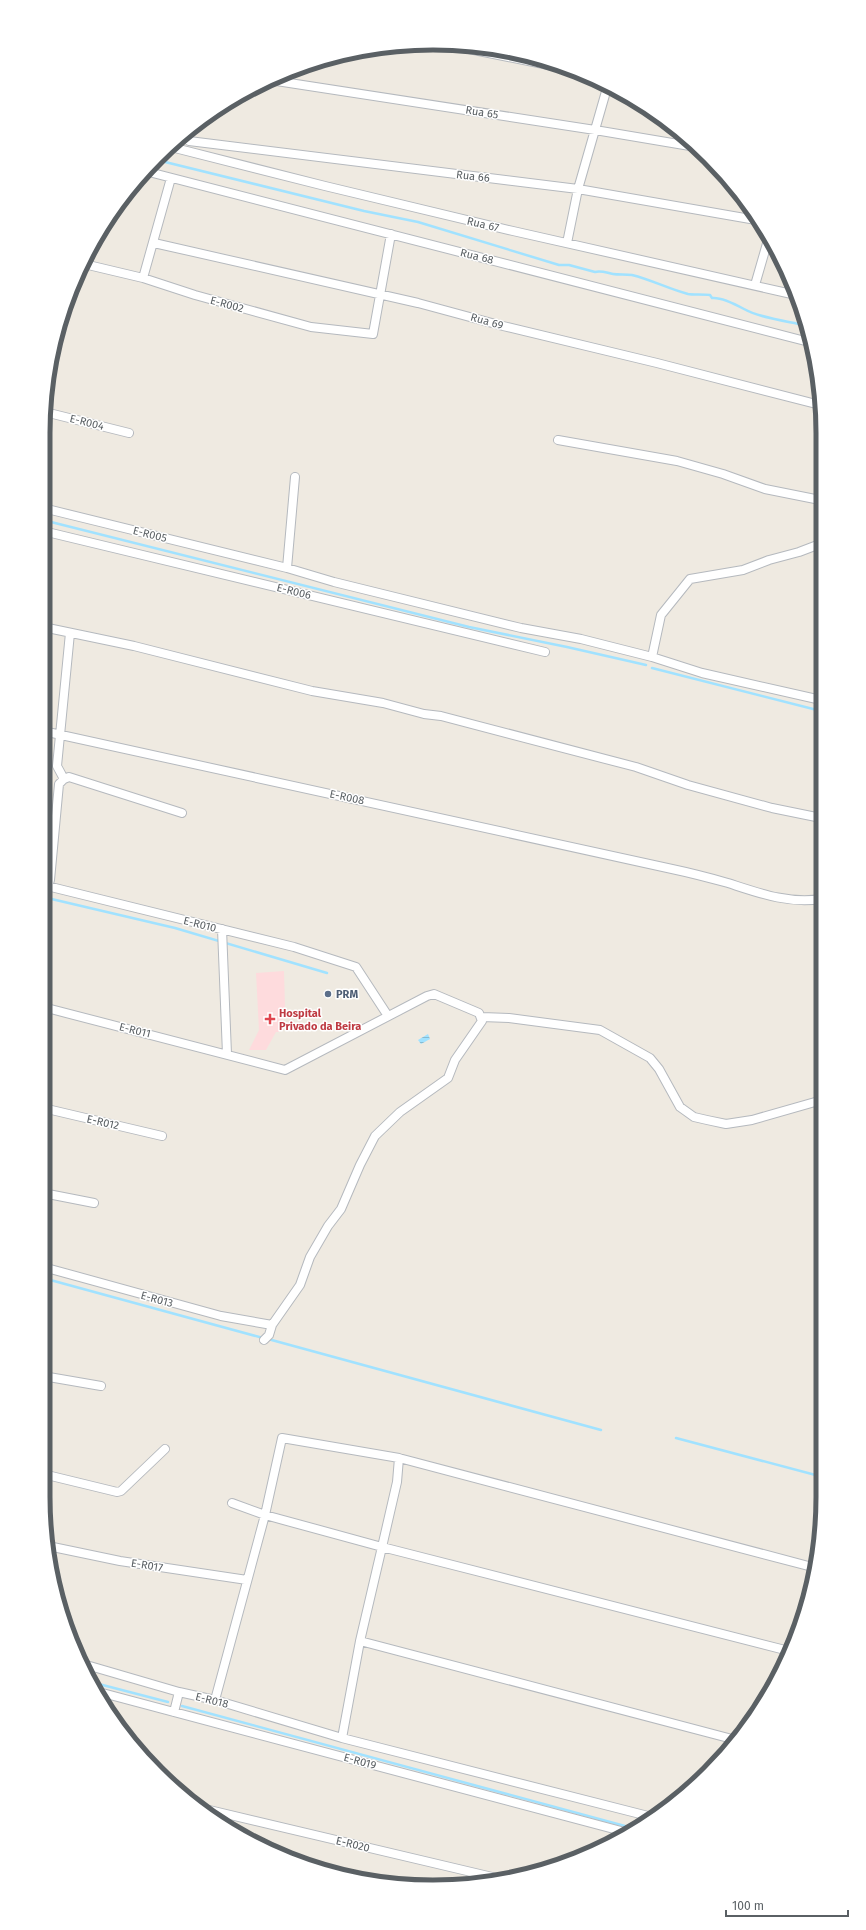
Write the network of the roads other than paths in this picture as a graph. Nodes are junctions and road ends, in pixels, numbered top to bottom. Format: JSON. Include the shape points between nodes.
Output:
{"nodes":[{"id":1,"x":281,"y":81,"type":"edge"},
{"id":2,"x":606,"y":91,"type":"edge"},
{"id":3,"x":595,"y":130,"type":"junction"},
{"id":4,"x":189,"y":141,"type":"dead end"},
{"id":5,"x":686,"y":145,"type":"edge"},
{"id":6,"x":176,"y":148,"type":"edge"},
{"id":7,"x":152,"y":173,"type":"edge"},
{"id":8,"x":170,"y":178,"type":"junction"},
{"id":9,"x":578,"y":189,"type":"junction"},
{"id":10,"x":750,"y":219,"type":"edge"},
{"id":11,"x":391,"y":234,"type":"junction"},
{"id":12,"x":154,"y":243,"type":"junction"},
{"id":13,"x":567,"y":243,"type":"junction"},
{"id":14,"x":767,"y":245,"type":"edge"},
{"id":15,"x":89,"y":265,"type":"edge"},
{"id":16,"x":143,"y":278,"type":"junction"},
{"id":17,"x":755,"y":285,"type":"junction"},
{"id":18,"x":790,"y":293,"type":"edge"},
{"id":19,"x":381,"y":294,"type":"junction"},
{"id":20,"x":805,"y":341,"type":"edge"},
{"id":21,"x":815,"y":404,"type":"edge"},
{"id":22,"x":51,"y":413,"type":"edge"},
{"id":23,"x":129,"y":433,"type":"dead end"},
{"id":24,"x":558,"y":440,"type":"dead end"},
{"id":25,"x":295,"y":477,"type":"dead end"},
{"id":26,"x":816,"y":499,"type":"edge"},
{"id":27,"x":50,"y":510,"type":"edge"},
{"id":28,"x":50,"y":533,"type":"edge"},
{"id":29,"x":816,"y":546,"type":"edge"},
{"id":30,"x":287,"y":568,"type":"junction"},
{"id":31,"x":50,"y":629,"type":"edge"},
{"id":32,"x":70,"y":633,"type":"junction"},
{"id":33,"x":545,"y":652,"type":"dead end"},
{"id":34,"x":652,"y":657,"type":"junction"},
{"id":35,"x":816,"y":699,"type":"edge"},
{"id":36,"x":50,"y":733,"type":"edge"},
{"id":37,"x":59,"y":735,"type":"junction"},
{"id":38,"x":64,"y":779,"type":"junction"},
{"id":39,"x":182,"y":813,"type":"dead end"},
{"id":40,"x":816,"y":817,"type":"edge"},
{"id":41,"x":50,"y":876,"type":"edge"},
{"id":42,"x":50,"y":887,"type":"edge"},
{"id":43,"x":816,"y":899,"type":"edge"},
{"id":44,"x":222,"y":929,"type":"junction"},
{"id":45,"x":50,"y":1009,"type":"edge"},
{"id":46,"x":388,"y":1016,"type":"junction"},
{"id":47,"x":482,"y":1017,"type":"junction"},
{"id":48,"x":227,"y":1054,"type":"junction"},
{"id":49,"x":816,"y":1102,"type":"edge"},
{"id":50,"x":50,"y":1110,"type":"edge"},
{"id":51,"x":162,"y":1136,"type":"dead end"},
{"id":52,"x":50,"y":1194,"type":"edge"},
{"id":53,"x":94,"y":1203,"type":"dead end"},
{"id":54,"x":50,"y":1269,"type":"edge"},
{"id":55,"x":272,"y":1325,"type":"junction"},
{"id":56,"x":264,"y":1340,"type":"dead end"},
{"id":57,"x":50,"y":1377,"type":"edge"},
{"id":58,"x":101,"y":1386,"type":"dead end"},
{"id":59,"x":165,"y":1449,"type":"dead end"},
{"id":60,"x":400,"y":1458,"type":"junction"},
{"id":61,"x":50,"y":1476,"type":"edge"},
{"id":62,"x":232,"y":1503,"type":"dead end"},
{"id":63,"x":264,"y":1515,"type":"junction"},
{"id":64,"x":53,"y":1547,"type":"edge"},
{"id":65,"x":382,"y":1547,"type":"junction"},
{"id":66,"x":810,"y":1566,"type":"edge"},
{"id":67,"x":247,"y":1580,"type":"junction"},
{"id":68,"x":360,"y":1641,"type":"junction"},
{"id":69,"x":784,"y":1650,"type":"edge"},
{"id":70,"x":89,"y":1666,"type":"edge"},
{"id":71,"x":179,"y":1692,"type":"junction"},
{"id":72,"x":105,"y":1694,"type":"edge"},
{"id":73,"x":215,"y":1700,"type":"junction"},
{"id":74,"x":174,"y":1712,"type":"junction"},
{"id":75,"x":342,"y":1738,"type":"junction"},
{"id":76,"x":730,"y":1738,"type":"edge"},
{"id":77,"x":215,"y":1811,"type":"edge"},
{"id":78,"x":645,"y":1815,"type":"edge"},
{"id":79,"x":621,"y":1831,"type":"edge"},
{"id":80,"x":489,"y":1876,"type":"edge"}],
"edges":[{"from":1,"to":3,"type":"street","name":"Rua 65"},
{"from":2,"to":3,"type":"street"},
{"from":3,"to":5,"type":"street","name":"Rua 65"},
{"from":3,"to":9,"type":"street"},
{"from":4,"to":9,"type":"street","name":"Rua 66"},
{"from":6,"to":13,"type":"street","name":"Rua 67"},
{"from":7,"to":8,"type":"street","name":"Rua 68"},
{"from":8,"to":11,"type":"street","name":"Rua 68"},
{"from":8,"to":12,"type":"street"},
{"from":9,"to":10,"type":"street","name":"Rua 66"},
{"from":9,"to":13,"type":"street"},
{"from":11,"to":19,"type":"street"},
{"from":11,"to":20,"type":"street","name":"Rua 68"},
{"from":12,"to":16,"type":"street"},
{"from":12,"to":19,"type":"street","name":"Rua 69"},
{"from":13,"to":17,"type":"street","name":"Rua 67"},
{"from":14,"to":17,"type":"street"},
{"from":15,"to":16,"type":"street","name":"E-R002"},
{"from":16,"to":19,"type":"street","name":"E-R002","via":[[311,327],[373,334]]},
{"from":17,"to":18,"type":"street","name":"Rua 67"},
{"from":19,"to":21,"type":"street","name":"Rua 69"},
{"from":22,"to":23,"type":"street","name":"E-R004"},
{"from":24,"to":26,"type":"street","via":[[677,461],[765,489]]},
{"from":25,"to":30,"type":"street"},
{"from":27,"to":30,"type":"street","name":"E-R005"},
{"from":28,"to":33,"type":"street","name":"E-R006"},
{"from":29,"to":34,"type":"street","via":[[743,570],[690,579],[661,615]]},
{"from":30,"to":34,"type":"street","via":[[521,628],[581,639]]},
{"from":31,"to":32,"type":"street"},
{"from":32,"to":37,"type":"street"},
{"from":32,"to":40,"type":"street","via":[[134,646],[312,692],[383,703],[442,716],[636,767],[688,785],[772,808]]},
{"from":34,"to":35,"type":"street","via":[[702,673]]},
{"from":36,"to":37,"type":"street","name":"E-R008"},
{"from":37,"to":38,"type":"street","via":[[57,766]]},
{"from":37,"to":43,"type":"street","name":"E-R008","via":[[650,864],[728,883],[762,895]]},
{"from":38,"to":39,"type":"street","via":[[69,777]]},
{"from":38,"to":41,"type":"street","via":[[59,784]]},
{"from":42,"to":44,"type":"street","name":"E-R010"},
{"from":44,"to":46,"type":"street","name":"E-R010","via":[[356,967]]},
{"from":44,"to":48,"type":"street"},
{"from":45,"to":48,"type":"street","name":"E-R011"},
{"from":46,"to":47,"type":"street","name":"E-R011","via":[[434,994],[479,1013]]},
{"from":46,"to":48,"type":"street","name":"E-R011","via":[[285,1070]]},
{"from":47,"to":49,"type":"street","via":[[600,1030],[650,1058],[680,1107],[694,1117],[726,1124],[752,1120]]},
{"from":47,"to":55,"type":"street","via":[[455,1060],[448,1078],[400,1112],[375,1136],[341,1208],[310,1257],[300,1285]]},
{"from":50,"to":51,"type":"street","name":"E-R012"},
{"from":52,"to":53,"type":"street"},
{"from":54,"to":55,"type":"street","name":"E-R013","via":[[221,1316]]},
{"from":55,"to":56,"type":"street","via":[[269,1335]]},
{"from":57,"to":58,"type":"street"},
{"from":59,"to":61,"type":"street","via":[[117,1492]]},
{"from":60,"to":63,"type":"street","via":[[282,1438]]},
{"from":60,"to":65,"type":"street"},
{"from":60,"to":66,"type":"street"},
{"from":62,"to":63,"type":"street"},
{"from":63,"to":65,"type":"street"},
{"from":63,"to":67,"type":"street"},
{"from":64,"to":67,"type":"street","name":"E-R017","via":[[120,1561]]},
{"from":65,"to":68,"type":"street"},
{"from":65,"to":69,"type":"street"},
{"from":67,"to":73,"type":"street"},
{"from":68,"to":75,"type":"street"},
{"from":68,"to":76,"type":"street"},
{"from":70,"to":71,"type":"street","name":"E-R018"},
{"from":71,"to":73,"type":"street","name":"E-R018"},
{"from":71,"to":74,"type":"street"},
{"from":72,"to":74,"type":"street","name":"E-R019"},
{"from":73,"to":75,"type":"street","name":"E-R018"},
{"from":74,"to":79,"type":"street","name":"E-R019"},
{"from":75,"to":78,"type":"street","name":"E-R018"},
{"from":77,"to":80,"type":"street","name":"E-R020"}]}
